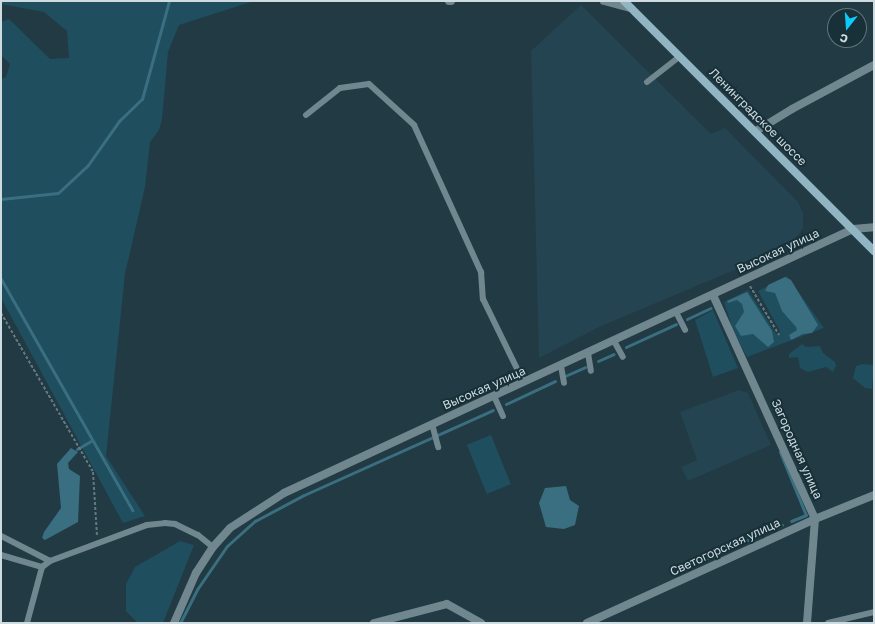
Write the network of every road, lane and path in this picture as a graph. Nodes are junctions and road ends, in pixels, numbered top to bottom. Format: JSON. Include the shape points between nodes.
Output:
{"nodes":[{"id":1,"x":604,"y":1,"type":"edge"},
{"id":2,"x":624,"y":1,"type":"edge"},
{"id":3,"x":631,"y":8,"type":"junction"},
{"id":4,"x":680,"y":57,"type":"junction"},
{"id":5,"x":874,"y":65,"type":"edge"},
{"id":6,"x":647,"y":82,"type":"dead end"},
{"id":7,"x":306,"y":115,"type":"dead end"},
{"id":8,"x":756,"y":132,"type":"junction"},
{"id":9,"x":874,"y":227,"type":"edge"},
{"id":10,"x":853,"y":229,"type":"junction"},
{"id":11,"x":874,"y":251,"type":"edge"},
{"id":12,"x":746,"y":280,"type":"junction"},
{"id":13,"x":713,"y":295,"type":"junction"},
{"id":14,"x":676,"y":312,"type":"junction"},
{"id":15,"x":1,"y":313,"type":"edge"},
{"id":16,"x":686,"y":330,"type":"dead end"},
{"id":17,"x":779,"y":334,"type":"dead end"},
{"id":18,"x":614,"y":341,"type":"junction"},
{"id":19,"x":588,"y":353,"type":"junction"},
{"id":20,"x":623,"y":357,"type":"dead end"},
{"id":21,"x":560,"y":366,"type":"junction"},
{"id":22,"x":591,"y":371,"type":"dead end"},
{"id":23,"x":524,"y":383,"type":"junction"},
{"id":24,"x":564,"y":383,"type":"dead end"},
{"id":25,"x":494,"y":396,"type":"junction"},
{"id":26,"x":503,"y":416,"type":"dead end"},
{"id":27,"x":433,"y":427,"type":"junction"},
{"id":28,"x":438,"y":446,"type":"dead end"},
{"id":29,"x":874,"y":495,"type":"edge"},
{"id":30,"x":815,"y":519,"type":"junction"},
{"id":31,"x":1,"y":536,"type":"edge"},
{"id":32,"x":97,"y":543,"type":"junction"},
{"id":33,"x":213,"y":548,"type":"junction"},
{"id":34,"x":1,"y":555,"type":"edge"},
{"id":35,"x":50,"y":561,"type":"junction"},
{"id":36,"x":42,"y":567,"type":"junction"},
{"id":37,"x":874,"y":612,"type":"edge"},
{"id":38,"x":807,"y":622,"type":"edge"},
{"id":39,"x":27,"y":623,"type":"edge"},
{"id":40,"x":174,"y":623,"type":"edge"},
{"id":41,"x":374,"y":623,"type":"edge"},
{"id":42,"x":481,"y":623,"type":"edge"},
{"id":43,"x":587,"y":623,"type":"edge"},
{"id":44,"x":828,"y":623,"type":"edge"}],
"edges":[{"from":1,"to":3,"type":"street"},
{"from":2,"to":3,"type":"main road","name":"Ленинградское шоссе"},
{"from":3,"to":4,"type":"main road","name":"Ленинградское шоссе"},
{"from":4,"to":6,"type":"lane"},
{"from":4,"to":8,"type":"main road","name":"Ленинградское шоссе"},
{"from":5,"to":8,"type":"street","via":[[792,109]]},
{"from":7,"to":23,"type":"lane","via":[[340,88],[369,84],[414,125],[482,272],[483,299]]},
{"from":8,"to":10,"type":"main road","name":"Ленинградское шоссе"},
{"from":9,"to":10,"type":"street"},
{"from":10,"to":11,"type":"main road","name":"Ленинградское шоссе"},
{"from":10,"to":12,"type":"street","name":"Высокая улица"},
{"from":12,"to":13,"type":"street","name":"Высокая улица"},
{"from":12,"to":17,"type":"path"},
{"from":13,"to":14,"type":"street","name":"Высокая улица"},
{"from":13,"to":30,"type":"street","name":"Загородная улица"},
{"from":14,"to":16,"type":"lane"},
{"from":14,"to":18,"type":"street","name":"Высокая улица"},
{"from":15,"to":32,"type":"path","via":[[93,472]]},
{"from":18,"to":19,"type":"street","name":"Высокая улица"},
{"from":18,"to":20,"type":"lane"},
{"from":19,"to":21,"type":"street","name":"Высокая улица"},
{"from":19,"to":22,"type":"lane"},
{"from":21,"to":23,"type":"street","name":"Высокая улица"},
{"from":21,"to":24,"type":"lane"},
{"from":23,"to":25,"type":"street","name":"Высокая улица"},
{"from":25,"to":26,"type":"lane"},
{"from":25,"to":27,"type":"street","name":"Высокая улица"},
{"from":27,"to":28,"type":"lane"},
{"from":27,"to":33,"type":"street","name":"Высокая улица","via":[[284,492],[230,528]]},
{"from":29,"to":30,"type":"street","name":"Светогорская улица"},
{"from":30,"to":38,"type":"street","name":"Загородная улица"},
{"from":30,"to":43,"type":"street","name":"Светогорская улица"},
{"from":31,"to":35,"type":"lane"},
{"from":32,"to":33,"type":"lane","via":[[147,525],[165,523],[175,524],[198,535]]},
{"from":32,"to":35,"type":"lane"},
{"from":33,"to":40,"type":"street","name":"Высокая улица","via":[[196,573]]},
{"from":34,"to":36,"type":"lane"},
{"from":35,"to":36,"type":"lane"},
{"from":36,"to":39,"type":"lane"},
{"from":37,"to":44,"type":"lane"},
{"from":41,"to":42,"type":"street","via":[[447,604]]}]}
